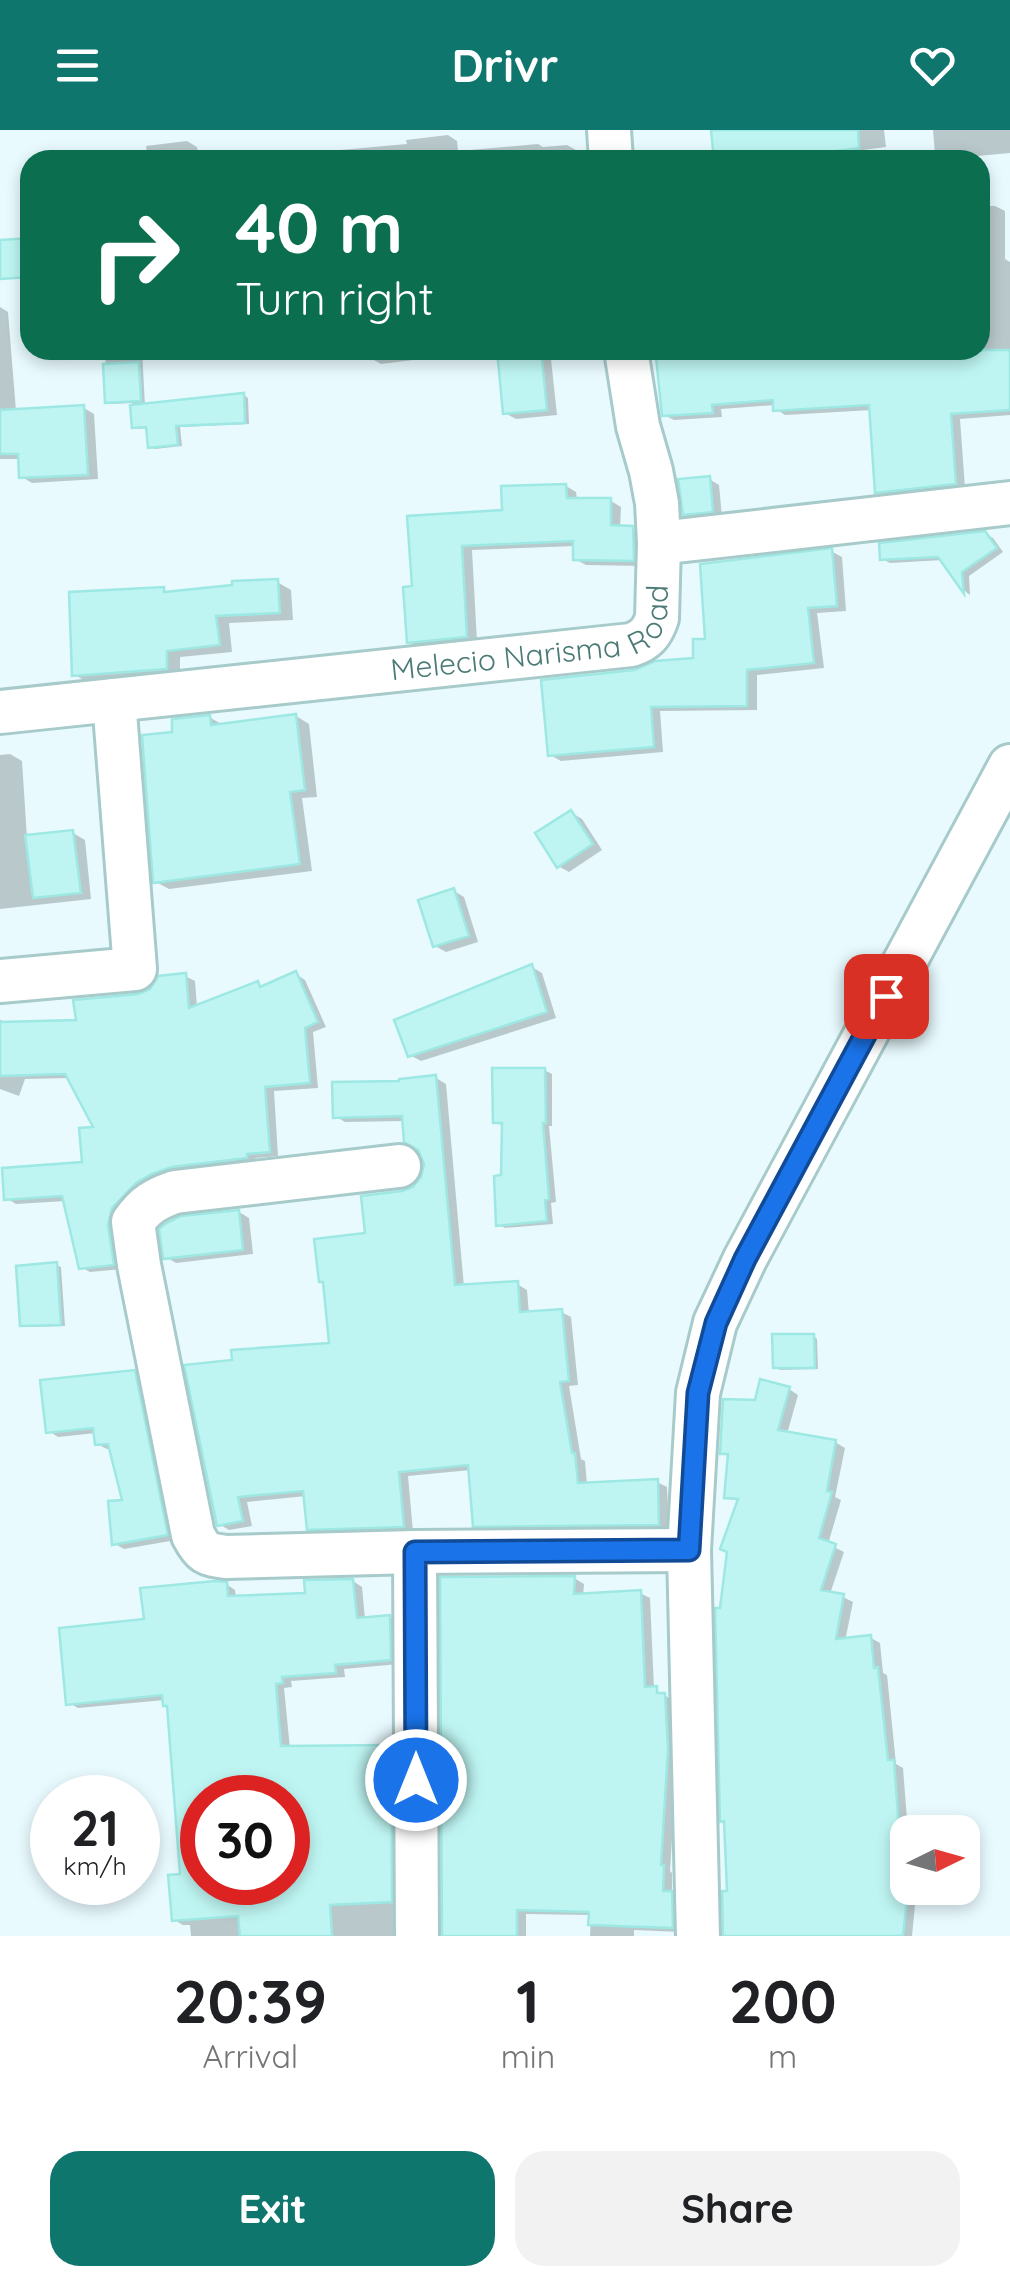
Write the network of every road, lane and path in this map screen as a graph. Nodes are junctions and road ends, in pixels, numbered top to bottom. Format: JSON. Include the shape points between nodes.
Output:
{"nodes":[{"id":1,"x":627,"y":360,"type":"edge"},
{"id":2,"x":1010,"y":503,"type":"edge"},
{"id":3,"x":659,"y":543,"type":"junction"},
{"id":4,"x":114,"y":700,"type":"junction"},
{"id":5,"x":0,"y":712,"type":"edge"},
{"id":6,"x":1010,"y":766,"type":"edge"},
{"id":7,"x":0,"y":981,"type":"edge"},
{"id":8,"x":398,"y":1166,"type":"dead end"},
{"id":9,"x":689,"y":1550,"type":"junction"},
{"id":10,"x":415,"y":1552,"type":"junction"},
{"id":11,"x":417,"y":1936,"type":"edge"},
{"id":12,"x":698,"y":1936,"type":"edge"}],
"edges":[{"from":1,"to":3,"type":"street"},
{"from":2,"to":3,"type":"street","name":"Melecio Narisma Road"},
{"from":3,"to":4,"type":"street","name":"Melecio Narisma Road","via":[[657,618],[645,640],[631,646]]},
{"from":4,"to":5,"type":"street","name":"Melecio Narisma Road"},
{"from":4,"to":7,"type":"street","via":[[135,968]]},
{"from":6,"to":9,"type":"street","via":[[716,1323],[698,1393]]},
{"from":8,"to":10,"type":"street","via":[[175,1192],[144,1206],[133,1222],[200,1549],[226,1557]]},
{"from":9,"to":10,"type":"street"},
{"from":9,"to":12,"type":"street"},
{"from":10,"to":11,"type":"street"}]}
